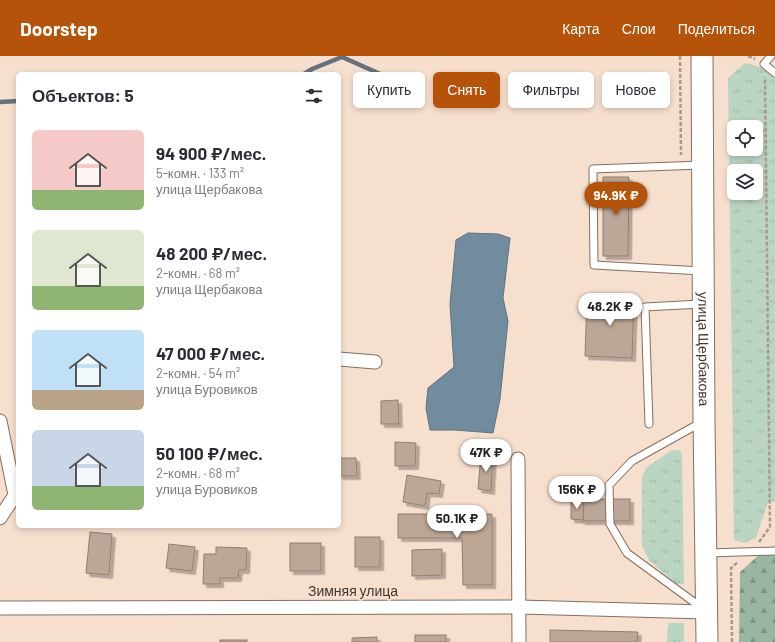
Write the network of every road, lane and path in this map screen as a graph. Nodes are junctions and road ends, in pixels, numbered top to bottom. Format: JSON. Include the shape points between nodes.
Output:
{"nodes":[{"id":1,"x":680,"y":56,"type":"edge"},
{"id":2,"x":702,"y":56,"type":"edge"},
{"id":3,"x":771,"y":56,"type":"edge"},
{"id":4,"x":764,"y":64,"type":"junction"},
{"id":5,"x":775,"y":73,"type":"edge"},
{"id":6,"x":681,"y":165,"type":"junction"},
{"id":7,"x":703,"y":165,"type":"junction"},
{"id":8,"x":703,"y":271,"type":"junction"},
{"id":9,"x":704,"y":304,"type":"junction"},
{"id":10,"x":341,"y":359,"type":"edge"},
{"id":11,"x":375,"y":362,"type":"dead end"},
{"id":12,"x":0,"y":421,"type":"edge"},
{"id":13,"x":704,"y":421,"type":"junction"},
{"id":14,"x":649,"y":424,"type":"dead end"},
{"id":15,"x":518,"y":459,"type":"dead end"},
{"id":16,"x":16,"y":493,"type":"edge"},
{"id":17,"x":0,"y":518,"type":"edge"},
{"id":18,"x":775,"y":551,"type":"edge"},
{"id":19,"x":752,"y":552,"type":"junction"},
{"id":20,"x":706,"y":554,"type":"junction"},
{"id":21,"x":519,"y":607,"type":"junction"},
{"id":22,"x":0,"y":608,"type":"edge"},
{"id":23,"x":707,"y":612,"type":"junction"},
{"id":24,"x":520,"y":642,"type":"edge"},
{"id":25,"x":707,"y":642,"type":"edge"},
{"id":26,"x":732,"y":642,"type":"edge"}],
"edges":[{"from":1,"to":6,"type":"path"},
{"from":2,"to":7,"type":"main road","name":"улица Щербакова"},
{"from":3,"to":4,"type":"lane"},
{"from":4,"to":5,"type":"lane"},
{"from":4,"to":19,"type":"path","via":[[770,527]]},
{"from":6,"to":7,"type":"lane"},
{"from":6,"to":8,"type":"lane","via":[[593,169],[594,265]]},
{"from":7,"to":8,"type":"main road","name":"улица Щербакова"},
{"from":8,"to":9,"type":"main road","name":"улица Щербакова"},
{"from":9,"to":13,"type":"main road","name":"улица Щербакова"},
{"from":9,"to":14,"type":"lane","via":[[644,307]]},
{"from":10,"to":11,"type":"street"},
{"from":12,"to":16,"type":"street"},
{"from":13,"to":20,"type":"main road","name":"улица Щербакова"},
{"from":13,"to":23,"type":"lane","via":[[632,461],[609,485],[610,524],[627,553]]},
{"from":15,"to":21,"type":"street"},
{"from":16,"to":17,"type":"street"},
{"from":18,"to":19,"type":"lane"},
{"from":19,"to":20,"type":"lane"},
{"from":19,"to":26,"type":"path","via":[[731,568]]},
{"from":20,"to":23,"type":"main road","name":"улица Щербакова"},
{"from":21,"to":22,"type":"street","name":"Зимняя улица"},
{"from":21,"to":23,"type":"street","name":"Зимняя улица"},
{"from":21,"to":24,"type":"street"},
{"from":23,"to":25,"type":"main road","name":"улица Щербакова"}]}
